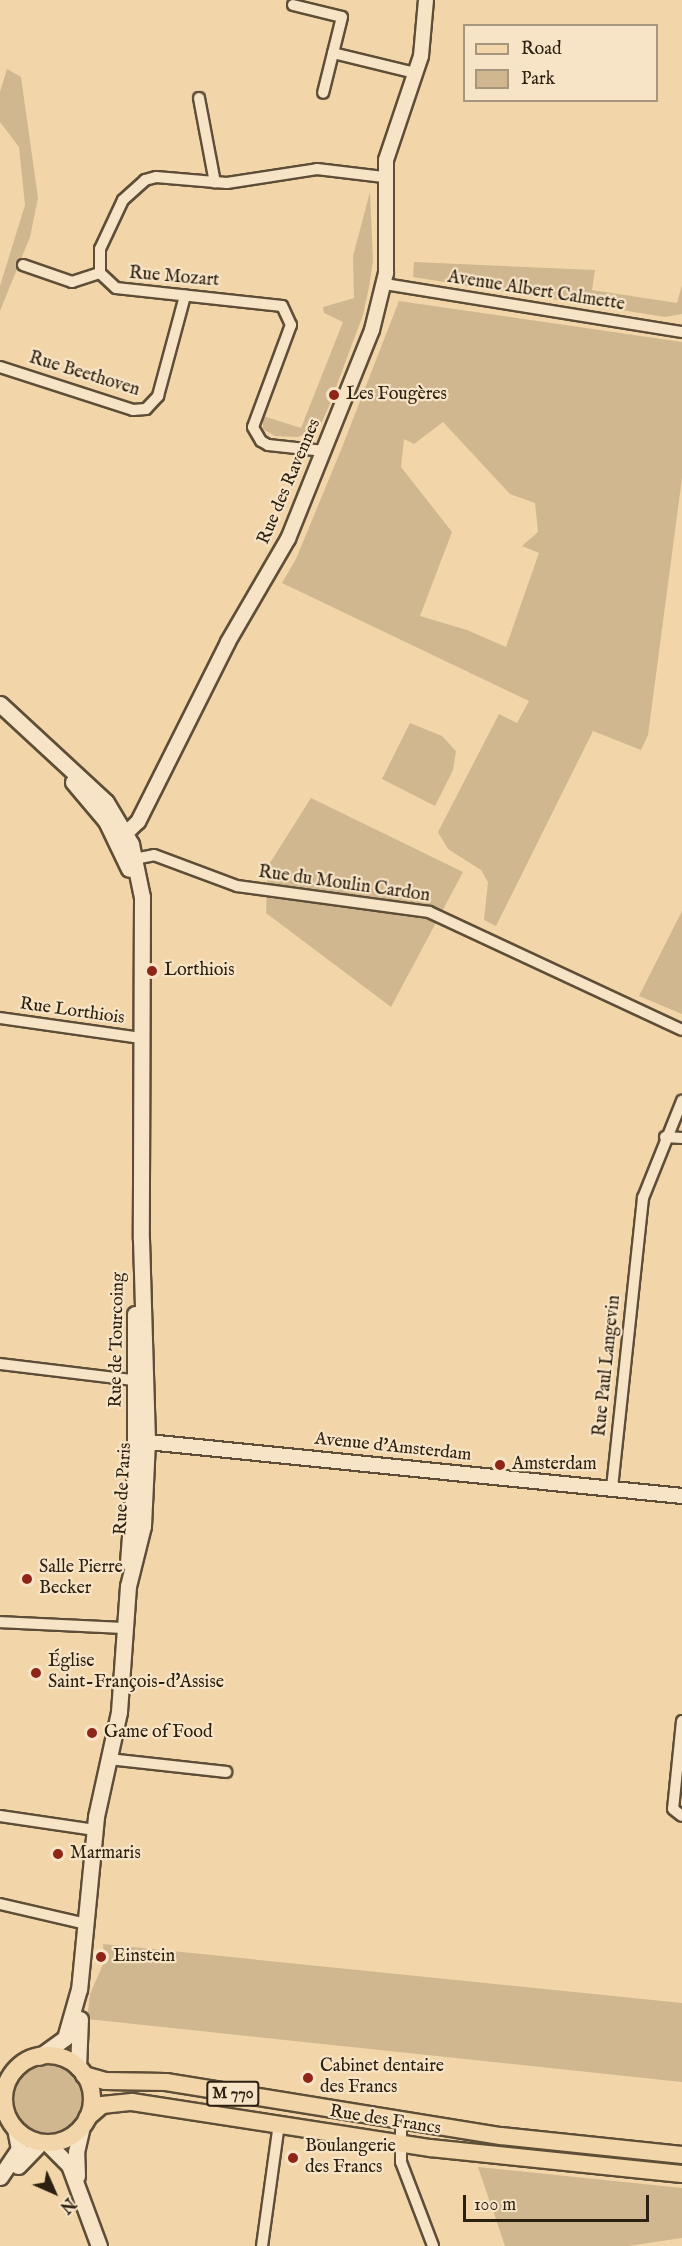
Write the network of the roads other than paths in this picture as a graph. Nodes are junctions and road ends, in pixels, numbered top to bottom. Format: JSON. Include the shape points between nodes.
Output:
{"nodes":[{"id":1,"x":426,"y":0,"type":"edge"},
{"id":2,"x":293,"y":5,"type":"dead end"},
{"id":3,"x":333,"y":53,"type":"junction"},
{"id":4,"x":415,"y":73,"type":"junction"},
{"id":5,"x":323,"y":93,"type":"dead end"},
{"id":6,"x":199,"y":98,"type":"dead end"},
{"id":7,"x":384,"y":177,"type":"junction"},
{"id":8,"x":215,"y":183,"type":"junction"},
{"id":9,"x":23,"y":265,"type":"dead end"},
{"id":10,"x":100,"y":273,"type":"junction"},
{"id":11,"x":385,"y":284,"type":"junction"},
{"id":12,"x":185,"y":296,"type":"junction"},
{"id":13,"x":682,"y":332,"type":"edge"},
{"id":14,"x":0,"y":367,"type":"edge"},
{"id":15,"x":324,"y":452,"type":"junction"},
{"id":16,"x":0,"y":704,"type":"edge"},
{"id":17,"x":0,"y":711,"type":"edge"},
{"id":18,"x":122,"y":838,"type":"junction"},
{"id":19,"x":131,"y":860,"type":"junction"},
{"id":20,"x":0,"y":1018,"type":"edge"},
{"id":21,"x":682,"y":1030,"type":"edge"},
{"id":22,"x":140,"y":1038,"type":"junction"},
{"id":23,"x":682,"y":1101,"type":"edge"},
{"id":24,"x":665,"y":1137,"type":"junction"},
{"id":25,"x":682,"y":1138,"type":"edge"},
{"id":26,"x":0,"y":1364,"type":"edge"},
{"id":27,"x":141,"y":1381,"type":"junction"},
{"id":28,"x":142,"y":1441,"type":"junction"},
{"id":29,"x":612,"y":1488,"type":"junction"},
{"id":30,"x":682,"y":1496,"type":"edge"},
{"id":31,"x":0,"y":1622,"type":"edge"},
{"id":32,"x":124,"y":1628,"type":"junction"},
{"id":33,"x":682,"y":1721,"type":"edge"},
{"id":34,"x":109,"y":1759,"type":"junction"},
{"id":35,"x":226,"y":1772,"type":"dead end"},
{"id":36,"x":0,"y":1816,"type":"edge"},
{"id":37,"x":682,"y":1816,"type":"edge"},
{"id":38,"x":94,"y":1830,"type":"junction"},
{"id":39,"x":0,"y":1904,"type":"edge"},
{"id":40,"x":86,"y":1924,"type":"junction"},
{"id":41,"x":79,"y":1989,"type":"junction"},
{"id":42,"x":32,"y":2059,"type":"junction"},
{"id":43,"x":0,"y":2068,"type":"edge"},
{"id":44,"x":81,"y":2071,"type":"junction"},
{"id":45,"x":3,"y":2107,"type":"edge"},
{"id":46,"x":401,"y":2121,"type":"junction"},
{"id":47,"x":84,"y":2123,"type":"junction"},
{"id":48,"x":279,"y":2124,"type":"junction"},
{"id":49,"x":15,"y":2129,"type":"junction"},
{"id":50,"x":43,"y":2143,"type":"junction"},
{"id":51,"x":399,"y":2143,"type":"junction"},
{"id":52,"x":682,"y":2155,"type":"edge"},
{"id":53,"x":682,"y":2174,"type":"edge"},
{"id":54,"x":0,"y":2177,"type":"edge"},
{"id":55,"x":78,"y":2184,"type":"junction"},
{"id":56,"x":99,"y":2246,"type":"edge"},
{"id":57,"x":262,"y":2246,"type":"edge"},
{"id":58,"x":433,"y":2246,"type":"edge"}],
"edges":[{"from":1,"to":4,"type":"street","name":"Rue des Ravennes","via":[[425,34]]},
{"from":2,"to":3,"type":"street","via":[[342,17]]},
{"from":3,"to":4,"type":"street"},
{"from":3,"to":5,"type":"street"},
{"from":4,"to":7,"type":"street","name":"Rue des Ravennes","via":[[391,137]]},
{"from":6,"to":8,"type":"street"},
{"from":7,"to":8,"type":"street","via":[[303,169]]},
{"from":7,"to":11,"type":"street","name":"Rue des Ravennes"},
{"from":8,"to":10,"type":"street","via":[[168,176],[145,180],[134,188],[114,212],[106,231],[98,262]]},
{"from":9,"to":10,"type":"street","via":[[72,282]]},
{"from":10,"to":12,"type":"street","name":"Rue Mozart","via":[[108,284],[126,291]]},
{"from":11,"to":13,"type":"street","name":"Avenue Albert Calmette"},
{"from":11,"to":15,"type":"street","name":"Rue des Ravennes","via":[[372,330]]},
{"from":12,"to":14,"type":"street","name":"Rue Beethoven","via":[[158,396],[146,409],[133,410]]},
{"from":12,"to":15,"type":"street","name":"Rue Mozart","via":[[274,303],[288,311],[291,325],[253,427],[268,445]]},
{"from":15,"to":18,"type":"street","name":"Rue des Ravennes","via":[[279,556],[228,642],[147,805]]},
{"from":16,"to":18,"type":"main road","name":"Rue de Tourcoing","via":[[101,796]]},
{"from":17,"to":18,"type":"main road","name":"Rue de Tourcoing","via":[[85,794]]},
{"from":18,"to":19,"type":"main road","name":"Rue de Tourcoing"},
{"from":19,"to":21,"type":"street","name":"Rue du Moulin Cardon","via":[[154,855],[237,886],[434,914]]},
{"from":19,"to":22,"type":"main road","name":"Rue de Tourcoing","via":[[142,897]]},
{"from":20,"to":22,"type":"street","name":"Rue Lorthiois"},
{"from":22,"to":27,"type":"main road","name":"Rue de Tourcoing"},
{"from":23,"to":24,"type":"street","name":"Rue Paul Langevin"},
{"from":24,"to":25,"type":"street"},
{"from":24,"to":29,"type":"street","name":"Rue Paul Langevin","via":[[643,1198]]},
{"from":26,"to":27,"type":"street"},
{"from":27,"to":28,"type":"main road","name":"Rue de Paris"},
{"from":28,"to":29,"type":"street","name":"Avenue d'Amsterdam"},
{"from":28,"to":32,"type":"main road","name":"Rue de Paris","via":[[142,1535],[128,1586]]},
{"from":29,"to":30,"type":"street","name":"Avenue d'Amsterdam"},
{"from":31,"to":32,"type":"street"},
{"from":32,"to":34,"type":"main road","name":"Rue de Paris","via":[[119,1712]]},
{"from":33,"to":37,"type":"street","via":[[673,1809]]},
{"from":34,"to":35,"type":"street"},
{"from":34,"to":38,"type":"main road","name":"Rue de Paris"},
{"from":36,"to":38,"type":"street"},
{"from":38,"to":40,"type":"main road","name":"Rue de Paris"},
{"from":39,"to":40,"type":"street"},
{"from":40,"to":41,"type":"main road","name":"Rue de Paris"},
{"from":41,"to":42,"type":"main road","name":"Rue de Paris","via":[[65,2038]]},
{"from":41,"to":44,"type":"main road","name":"Rue de Paris"},
{"from":42,"to":43,"type":"main road"},
{"from":42,"to":44,"type":"main road","via":[[60,2057]]},
{"from":42,"to":45,"type":"main road","via":[[7,2083]]},
{"from":44,"to":46,"type":"main road","name":"Rue des Francs","number":"M 770","via":[[105,2081],[166,2082]]},
{"from":44,"to":47,"type":"main road","via":[[92,2099]]},
{"from":45,"to":49,"type":"main road"},
{"from":46,"to":51,"type":"street"},
{"from":46,"to":52,"type":"main road","name":"Rue des Francs","number":"M 770"},
{"from":47,"to":48,"type":"main road","name":"Rue des Francs","number":"M 770","via":[[102,2105],[132,2102]]},
{"from":47,"to":50,"type":"main road","via":[[66,2139]]},
{"from":47,"to":55,"type":"main road","via":[[76,2152]]},
{"from":48,"to":51,"type":"main road","name":"Rue des Francs","number":"M 770"},
{"from":48,"to":57,"type":"street"},
{"from":49,"to":50,"type":"main road"},
{"from":49,"to":54,"type":"main road","via":[[20,2150]]},
{"from":50,"to":54,"type":"main road"},
{"from":50,"to":55,"type":"main road","via":[[63,2154]]},
{"from":51,"to":53,"type":"main road","name":"Rue des Francs","number":"M 770"},
{"from":51,"to":58,"type":"street","via":[[401,2162]]},
{"from":55,"to":56,"type":"main road"}]}
